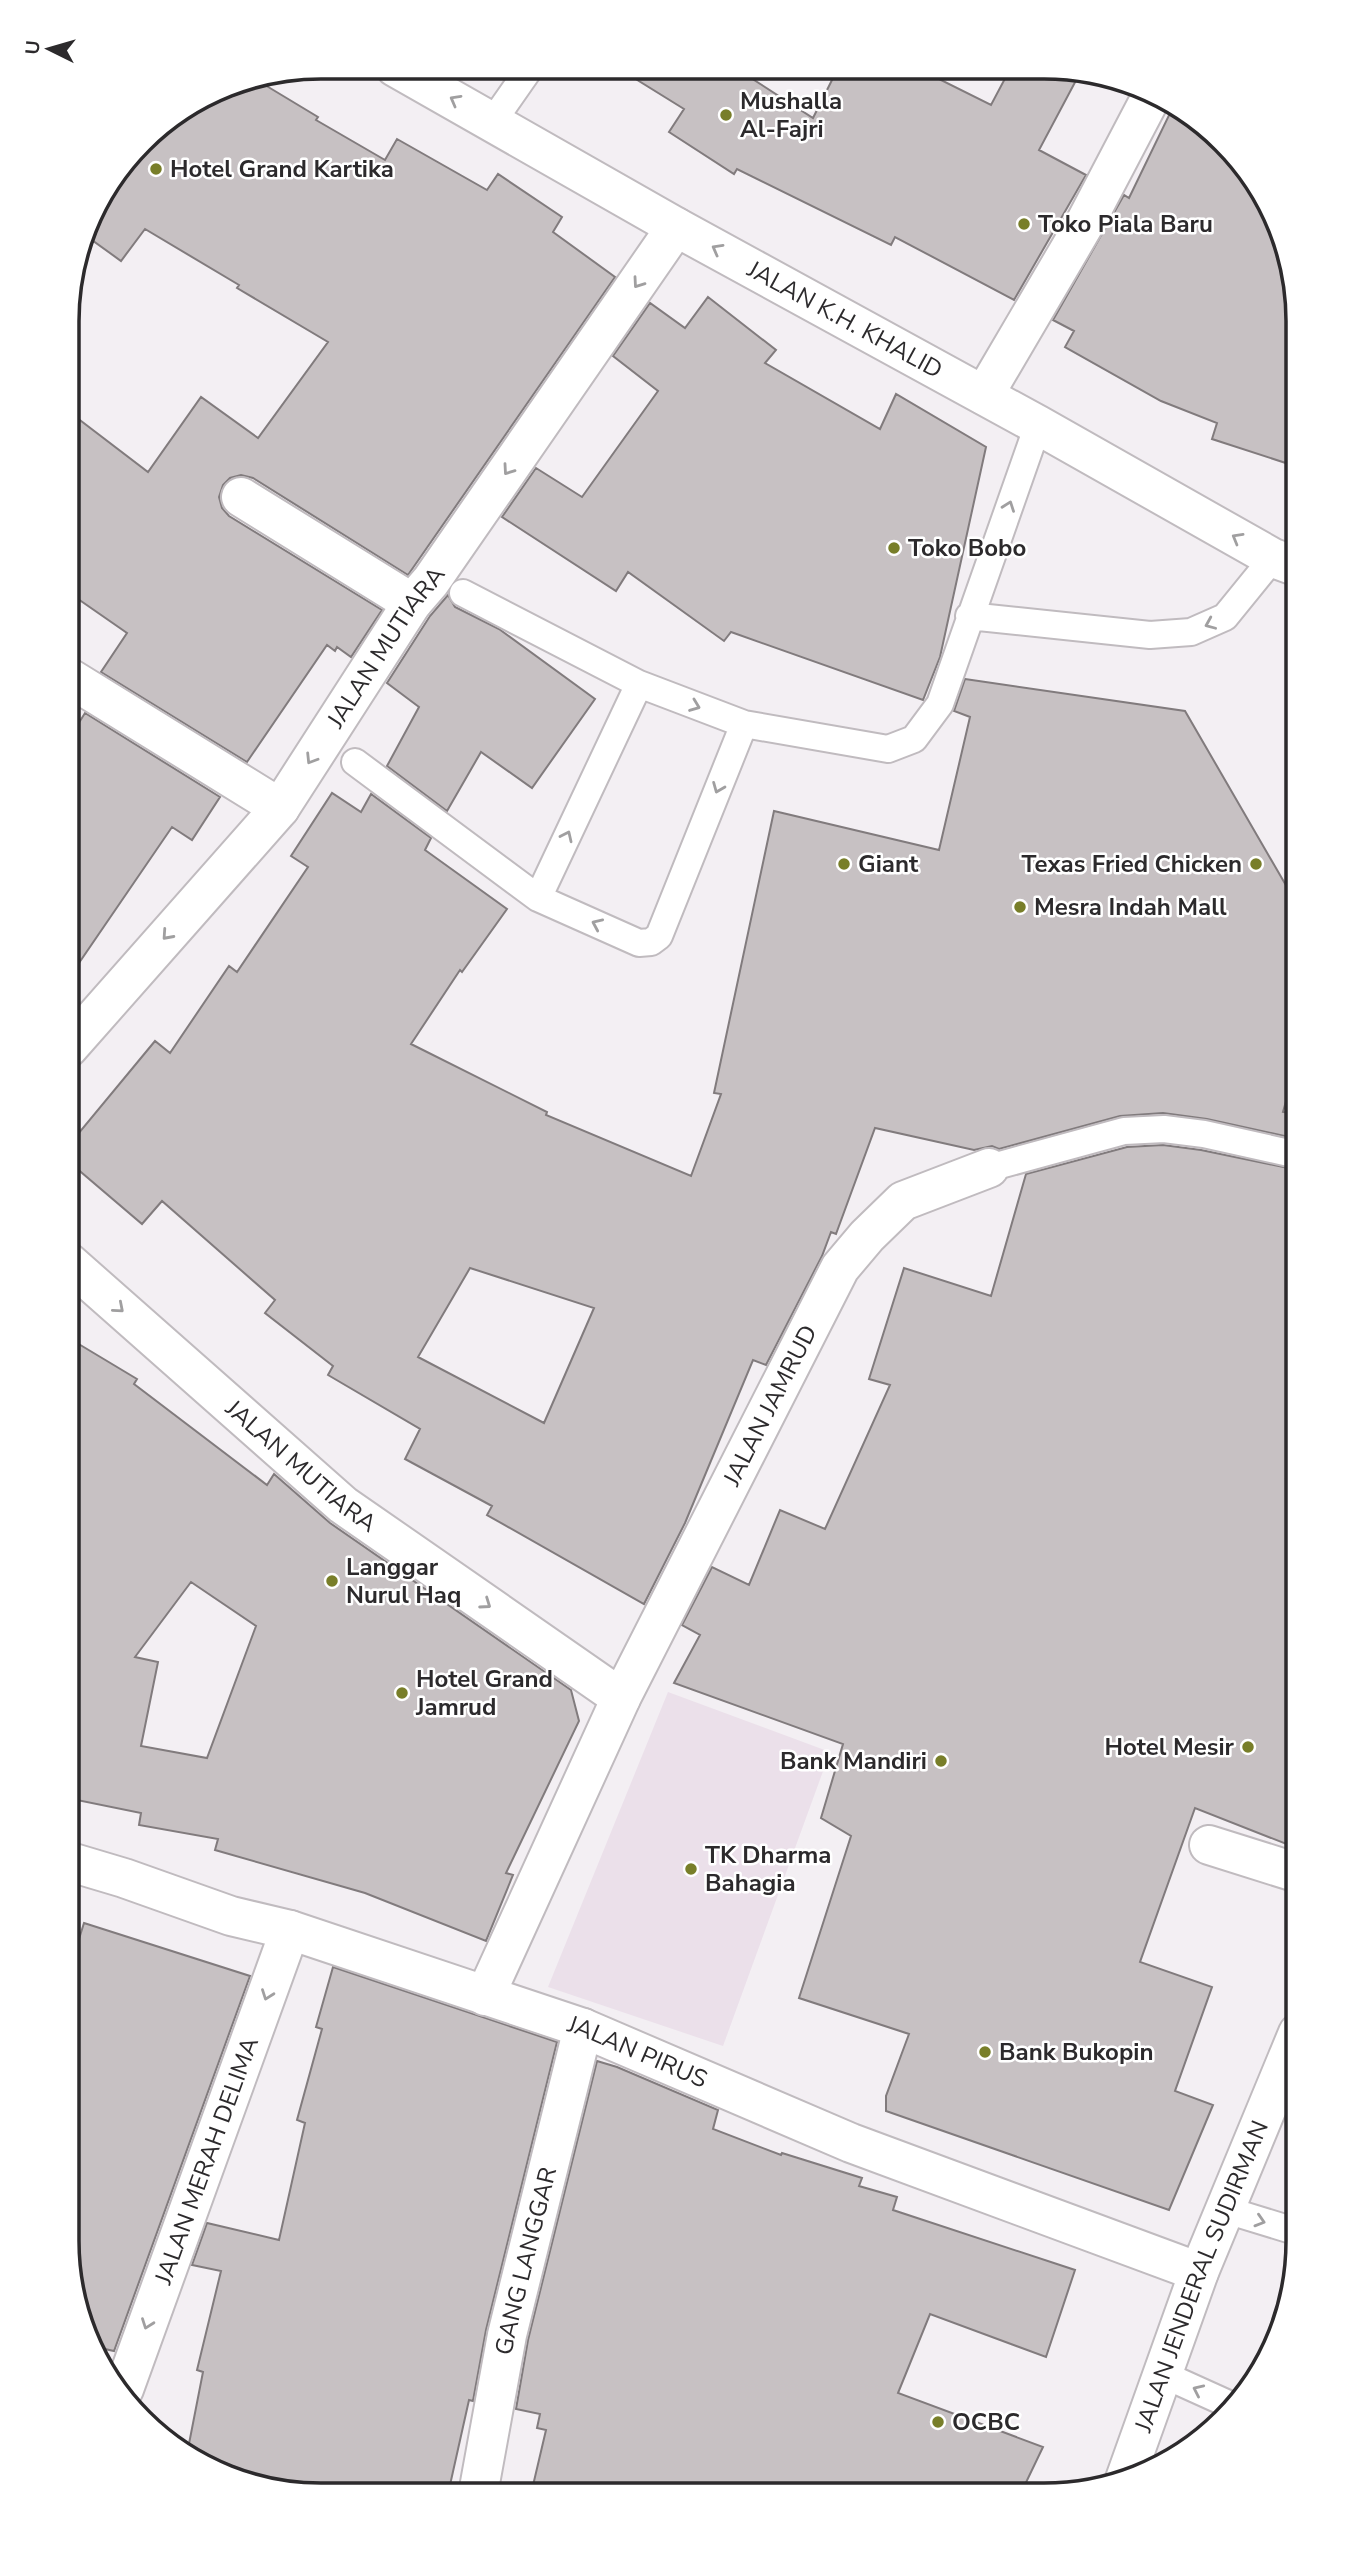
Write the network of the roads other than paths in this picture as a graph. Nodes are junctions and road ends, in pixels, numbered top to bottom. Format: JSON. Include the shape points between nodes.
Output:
{"nodes":[{"id":1,"x":417,"y":79,"type":"edge"},
{"id":2,"x":523,"y":79,"type":"edge"},
{"id":3,"x":1148,"y":102,"type":"edge"},
{"id":4,"x":494,"y":121,"type":"junction"},
{"id":5,"x":676,"y":227,"type":"junction"},
{"id":6,"x":984,"y":395,"type":"junction"},
{"id":7,"x":1038,"y":425,"type":"junction"},
{"id":8,"x":241,"y":497,"type":"dead end"},
{"id":9,"x":1286,"y":562,"type":"edge"},
{"id":10,"x":463,"y":593,"type":"dead end"},
{"id":11,"x":412,"y":603,"type":"junction"},
{"id":12,"x":970,"y":616,"type":"junction"},
{"id":13,"x":79,"y":684,"type":"edge"},
{"id":14,"x":639,"y":684,"type":"junction"},
{"id":15,"x":744,"y":724,"type":"junction"},
{"id":16,"x":355,"y":762,"type":"dead end"},
{"id":17,"x":280,"y":808,"type":"junction"},
{"id":18,"x":538,"y":898,"type":"junction"},
{"id":19,"x":79,"y":1036,"type":"edge"},
{"id":20,"x":1286,"y":1152,"type":"edge"},
{"id":21,"x":989,"y":1168,"type":"joint"},
{"id":22,"x":79,"y":1272,"type":"edge"},
{"id":23,"x":621,"y":1698,"type":"junction"},
{"id":24,"x":1209,"y":1845,"type":"dead end"},
{"id":25,"x":79,"y":1865,"type":"edge"},
{"id":26,"x":1286,"y":1869,"type":"edge"},
{"id":27,"x":290,"y":1930,"type":"junction"},
{"id":28,"x":485,"y":1996,"type":"junction"},
{"id":29,"x":583,"y":2028,"type":"junction"},
{"id":30,"x":1286,"y":2061,"type":"edge"},
{"id":31,"x":1223,"y":2209,"type":"junction"},
{"id":32,"x":1286,"y":2228,"type":"edge"},
{"id":33,"x":1199,"y":2272,"type":"junction"},
{"id":34,"x":1162,"y":2374,"type":"junction"},
{"id":35,"x":126,"y":2384,"type":"edge"},
{"id":36,"x":1225,"y":2403,"type":"edge"},
{"id":37,"x":1129,"y":2468,"type":"edge"},
{"id":38,"x":480,"y":2483,"type":"edge"}],
"edges":[{"from":4,"to":1,"type":"street","name":"JALAN K.H. KHALID","one_way":true},
{"from":2,"to":4,"type":"lane"},
{"from":3,"to":6,"type":"street","via":[[1079,233]]},
{"from":4,"to":5,"type":"street","name":"JALAN K.H. KHALID"},
{"from":6,"to":5,"type":"street","name":"JALAN K.H. KHALID","one_way":true},
{"from":5,"to":11,"type":"street","name":"JALAN MUTIARA","one_way":true},
{"from":6,"to":7,"type":"street","name":"JALAN K.H. KHALID"},
{"from":9,"to":7,"type":"street","name":"JALAN K.H. KHALID","one_way":true},
{"from":12,"to":7,"type":"lane","one_way":true},
{"from":8,"to":11,"type":"street"},
{"from":9,"to":12,"type":"lane","one_way":true,"via":[[1226,617],[1191,632],[1150,635]]},
{"from":10,"to":14,"type":"lane"},
{"from":11,"to":17,"type":"street","name":"JALAN MUTIARA","one_way":true},
{"from":12,"to":15,"type":"lane","via":[[940,704],[914,739],[888,749]]},
{"from":13,"to":17,"type":"street"},
{"from":14,"to":15,"type":"lane","one_way":true},
{"from":18,"to":14,"type":"lane","one_way":true},
{"from":15,"to":18,"type":"lane","one_way":true,"via":[[659,936],[639,943]]},
{"from":16,"to":18,"type":"lane"},
{"from":17,"to":19,"type":"street","name":"JALAN MUTIARA","one_way":true},
{"from":20,"to":21,"type":"lane","name":"JALAN JAMRUD","via":[[1205,1134],[1151,1129],[1124,1131]]},
{"from":21,"to":23,"type":"street","name":"JALAN JAMRUD","via":[[903,1201],[840,1268]]},
{"from":22,"to":23,"type":"street","name":"JALAN MUTIARA","one_way":true,"via":[[343,1505]]},
{"from":23,"to":28,"type":"street","name":"JALAN JAMRUD"},
{"from":24,"to":26,"type":"street"},
{"from":25,"to":27,"type":"street","name":"JALAN PIRUS","via":[[231,1916]]},
{"from":27,"to":28,"type":"street","name":"JALAN PIRUS"},
{"from":27,"to":35,"type":"street","name":"JALAN MERAH DELIMA","one_way":true},
{"from":28,"to":29,"type":"street","name":"JALAN PIRUS"},
{"from":29,"to":33,"type":"street","name":"JALAN PIRUS","via":[[851,2143]]},
{"from":29,"to":38,"type":"street","name":"GANG LANGGAR","via":[[507,2335]]},
{"from":30,"to":31,"type":"street","name":"JALAN JENDERAL SUDIRMAN"},
{"from":31,"to":32,"type":"lane","one_way":true},
{"from":31,"to":33,"type":"street","name":"JALAN JENDERAL SUDIRMAN"},
{"from":33,"to":34,"type":"street","name":"JALAN JENDERAL SUDIRMAN"},
{"from":36,"to":34,"type":"lane","one_way":true},
{"from":34,"to":37,"type":"street","name":"JALAN JENDERAL SUDIRMAN"}]}
